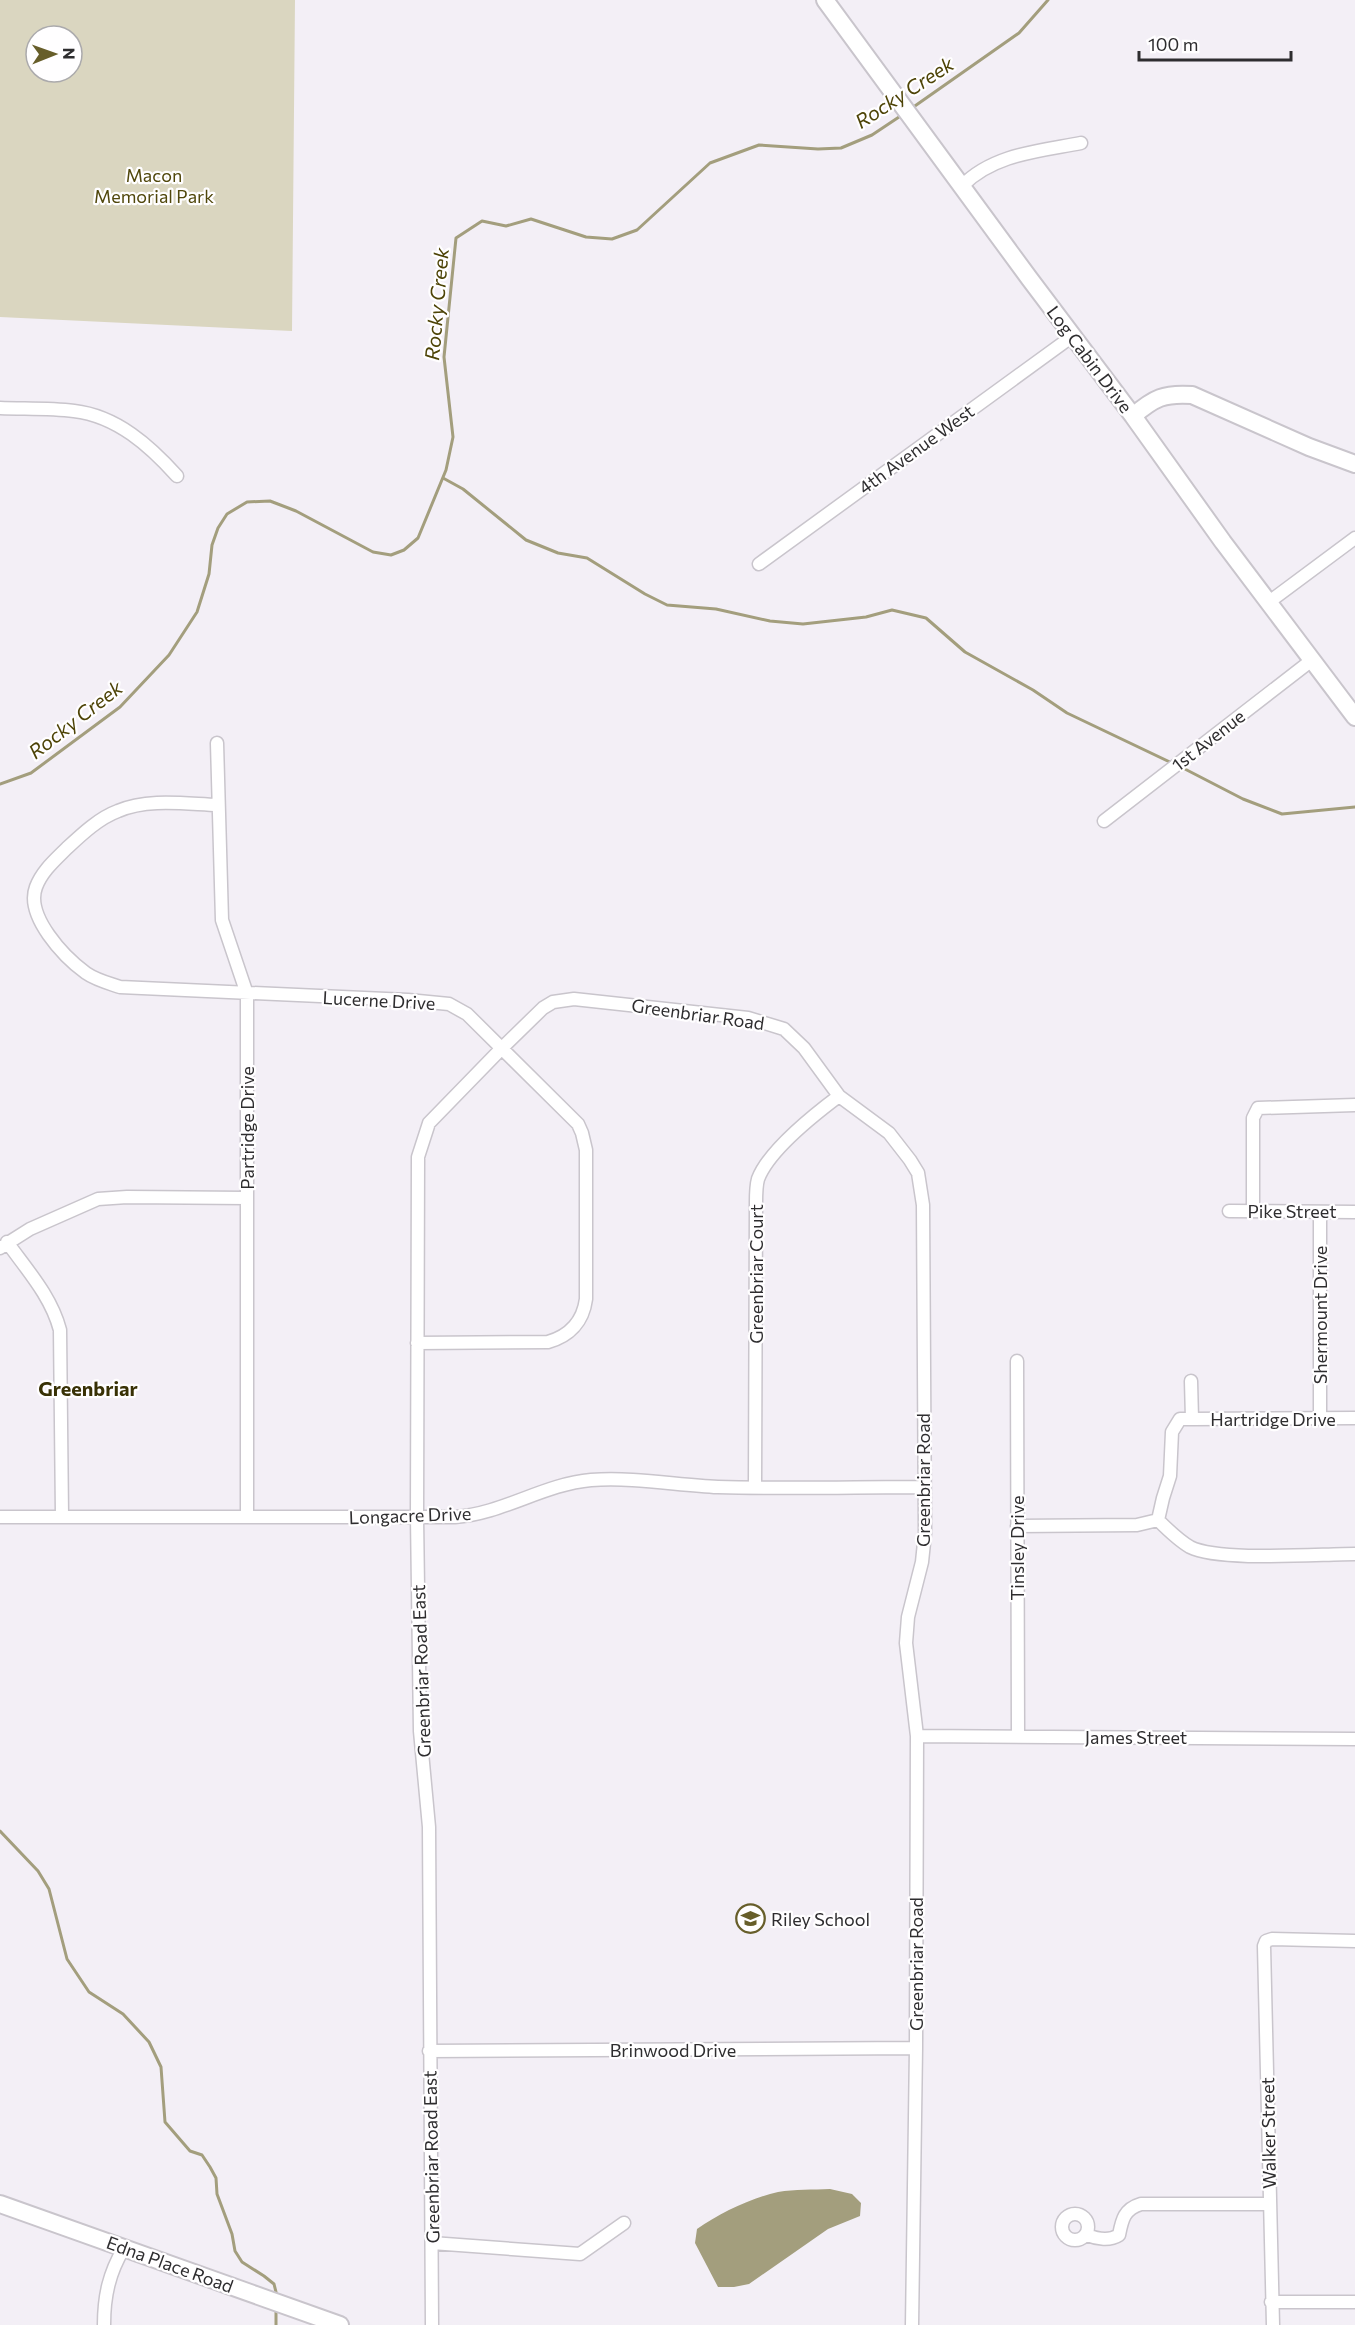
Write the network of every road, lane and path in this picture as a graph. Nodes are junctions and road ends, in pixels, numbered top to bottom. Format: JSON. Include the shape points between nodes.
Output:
{"nodes":[{"id":1,"x":825,"y":0,"type":"edge"},
{"id":2,"x":1081,"y":143,"type":"dead end"},
{"id":3,"x":962,"y":186,"type":"junction"},
{"id":4,"x":1074,"y":335,"type":"junction"},
{"id":5,"x":0,"y":408,"type":"edge"},
{"id":6,"x":1133,"y":416,"type":"junction"},
{"id":7,"x":1355,"y":465,"type":"edge"},
{"id":8,"x":177,"y":476,"type":"dead end"},
{"id":9,"x":1355,"y":538,"type":"edge"},
{"id":10,"x":759,"y":564,"type":"dead end"},
{"id":11,"x":1269,"y":602,"type":"junction"},
{"id":12,"x":1312,"y":660,"type":"junction"},
{"id":13,"x":1355,"y":717,"type":"edge"},
{"id":14,"x":217,"y":743,"type":"dead end"},
{"id":15,"x":218,"y":805,"type":"junction"},
{"id":16,"x":1104,"y":821,"type":"dead end"},
{"id":17,"x":247,"y":994,"type":"junction"},
{"id":18,"x":501,"y":1049,"type":"junction"},
{"id":19,"x":839,"y":1096,"type":"junction"},
{"id":20,"x":1355,"y":1105,"type":"edge"},
{"id":21,"x":247,"y":1198,"type":"junction"},
{"id":22,"x":1229,"y":1211,"type":"dead end"},
{"id":23,"x":1253,"y":1211,"type":"junction"},
{"id":24,"x":1320,"y":1212,"type":"junction"},
{"id":25,"x":1355,"y":1212,"type":"edge"},
{"id":26,"x":4,"y":1245,"type":"edge"},
{"id":27,"x":417,"y":1343,"type":"junction"},
{"id":28,"x":1017,"y":1360,"type":"dead end"},
{"id":29,"x":1191,"y":1381,"type":"dead end"},
{"id":30,"x":1355,"y":1418,"type":"edge"},
{"id":31,"x":1192,"y":1419,"type":"junction"},
{"id":32,"x":1320,"y":1419,"type":"junction"},
{"id":33,"x":756,"y":1487,"type":"junction"},
{"id":34,"x":923,"y":1487,"type":"junction"},
{"id":35,"x":62,"y":1516,"type":"junction"},
{"id":36,"x":0,"y":1517,"type":"edge"},
{"id":37,"x":247,"y":1517,"type":"junction"},
{"id":38,"x":417,"y":1517,"type":"junction"},
{"id":39,"x":1158,"y":1521,"type":"junction"},
{"id":40,"x":1017,"y":1527,"type":"junction"},
{"id":41,"x":1355,"y":1554,"type":"edge"},
{"id":42,"x":917,"y":1736,"type":"junction"},
{"id":43,"x":1018,"y":1736,"type":"junction"},
{"id":44,"x":1355,"y":1739,"type":"edge"},
{"id":45,"x":1355,"y":1941,"type":"edge"},
{"id":46,"x":916,"y":2048,"type":"junction"},
{"id":47,"x":429,"y":2051,"type":"junction"},
{"id":48,"x":0,"y":2204,"type":"edge"},
{"id":49,"x":1270,"y":2204,"type":"junction"},
{"id":50,"x":624,"y":2223,"type":"dead end"},
{"id":51,"x":1087,"y":2235,"type":"dead end"},
{"id":52,"x":432,"y":2242,"type":"junction"},
{"id":53,"x":124,"y":2248,"type":"junction"},
{"id":54,"x":1271,"y":2302,"type":"junction"},
{"id":55,"x":1355,"y":2302,"type":"edge"},
{"id":56,"x":104,"y":2325,"type":"edge"},
{"id":57,"x":340,"y":2325,"type":"edge"},
{"id":58,"x":432,"y":2325,"type":"edge"},
{"id":59,"x":912,"y":2325,"type":"edge"},
{"id":60,"x":1273,"y":2325,"type":"edge"}],
"edges":[{"from":1,"to":3,"type":"street","name":"Log Cabin Drive"},
{"from":2,"to":3,"type":"street","via":[[1004,159]]},
{"from":3,"to":4,"type":"street","name":"Log Cabin Drive"},
{"from":4,"to":6,"type":"street","name":"Log Cabin Drive"},
{"from":4,"to":10,"type":"street","name":"4th Avenue West"},
{"from":5,"to":8,"type":"street","via":[[74,411],[107,421],[126,429]]},
{"from":6,"to":7,"type":"street","via":[[1161,396],[1192,395]]},
{"from":6,"to":11,"type":"street","name":"Log Cabin Drive"},
{"from":9,"to":11,"type":"street"},
{"from":11,"to":12,"type":"street","name":"Log Cabin Drive"},
{"from":12,"to":13,"type":"street","name":"Log Cabin Drive"},
{"from":12,"to":16,"type":"street","name":"1st Avenue"},
{"from":14,"to":15,"type":"street","name":"Partridge Drive"},
{"from":15,"to":17,"type":"street","name":"Partridge Drive","via":[[222,920]]},
{"from":15,"to":17,"type":"street","name":"Lucerne Drive","via":[[144,805],[103,818],[43,873],[35,889],[34,909],[41,926],[59,946],[97,979],[120,987]]},
{"from":17,"to":18,"type":"street","name":"Lucerne Drive","via":[[449,1004],[467,1014]]},
{"from":17,"to":21,"type":"street","name":"Partridge Drive"},
{"from":18,"to":19,"type":"street","name":"Greenbriar Road","via":[[543,1008],[561,999],[748,1018],[784,1029],[804,1048]]},
{"from":18,"to":27,"type":"street","name":"Greenbriar Road East","via":[[429,1123],[422,1139],[418,1157]]},
{"from":18,"to":27,"type":"street","name":"Lucerne Drive","via":[[578,1124],[582,1133],[586,1150],[585,1309],[572,1329],[548,1342]]},
{"from":19,"to":33,"type":"street","name":"Greenbriar Court","via":[[793,1135],[759,1178]]},
{"from":19,"to":34,"type":"street","name":"Greenbriar Road","via":[[889,1133],[918,1173],[923,1205]]},
{"from":20,"to":23,"type":"street","via":[[1263,1107],[1255,1112]]},
{"from":21,"to":26,"type":"street","via":[[98,1199]]},
{"from":21,"to":37,"type":"street","name":"Partridge Drive"},
{"from":22,"to":23,"type":"street","name":"Pike Street"},
{"from":23,"to":24,"type":"street","name":"Pike Street"},
{"from":24,"to":25,"type":"street","name":"Pike Street"},
{"from":24,"to":32,"type":"street","name":"Shermount Drive"},
{"from":26,"to":35,"type":"street","via":[[48,1300],[60,1329]]},
{"from":27,"to":38,"type":"street","name":"Greenbriar Road East"},
{"from":28,"to":40,"type":"street","name":"Tinsley Drive"},
{"from":29,"to":31,"type":"street"},
{"from":30,"to":32,"type":"street","name":"Hartridge Drive"},
{"from":31,"to":32,"type":"street","name":"Hartridge Drive"},
{"from":31,"to":39,"type":"street","via":[[1180,1419],[1172,1432],[1170,1476]]},
{"from":33,"to":34,"type":"street","name":"Longacre Drive"},
{"from":33,"to":38,"type":"street","name":"Longacre Drive","via":[[587,1480],[471,1516]]},
{"from":34,"to":42,"type":"street","name":"Greenbriar Road","via":[[922,1562],[908,1617],[906,1643]]},
{"from":35,"to":36,"type":"street","name":"Longacre Drive"},
{"from":35,"to":37,"type":"street","name":"Longacre Drive"},
{"from":37,"to":38,"type":"street","name":"Longacre Drive"},
{"from":38,"to":47,"type":"street","name":"Greenbriar Road East","via":[[420,1731],[429,1827]]},
{"from":39,"to":40,"type":"street","via":[[1137,1525]]},
{"from":39,"to":41,"type":"street","via":[[1204,1552]]},
{"from":40,"to":43,"type":"street","name":"Tinsley Drive"},
{"from":42,"to":43,"type":"street","name":"James Street"},
{"from":42,"to":46,"type":"street","name":"Greenbriar Road"},
{"from":43,"to":44,"type":"street","name":"James Street"},
{"from":45,"to":49,"type":"street","name":"Walker Street","via":[[1272,1940],[1264,1946]]},
{"from":46,"to":47,"type":"street","name":"Brinwood Drive"},
{"from":46,"to":59,"type":"street","name":"Greenbriar Road"},
{"from":47,"to":52,"type":"street","name":"Greenbriar Road East"},
{"from":48,"to":53,"type":"street","name":"Edna Place Road"},
{"from":49,"to":51,"type":"street","via":[[1141,2204],[1131,2206],[1125,2213],[1116,2238]]},
{"from":49,"to":54,"type":"street","name":"Walker Street"},
{"from":50,"to":52,"type":"street","via":[[580,2254]]},
{"from":52,"to":58,"type":"street","name":"Greenbriar Road East"},
{"from":53,"to":56,"type":"street","via":[[106,2288]]},
{"from":53,"to":57,"type":"street","name":"Edna Place Road"},
{"from":54,"to":55,"type":"street"},
{"from":54,"to":60,"type":"street","name":"Walker Street"}]}
